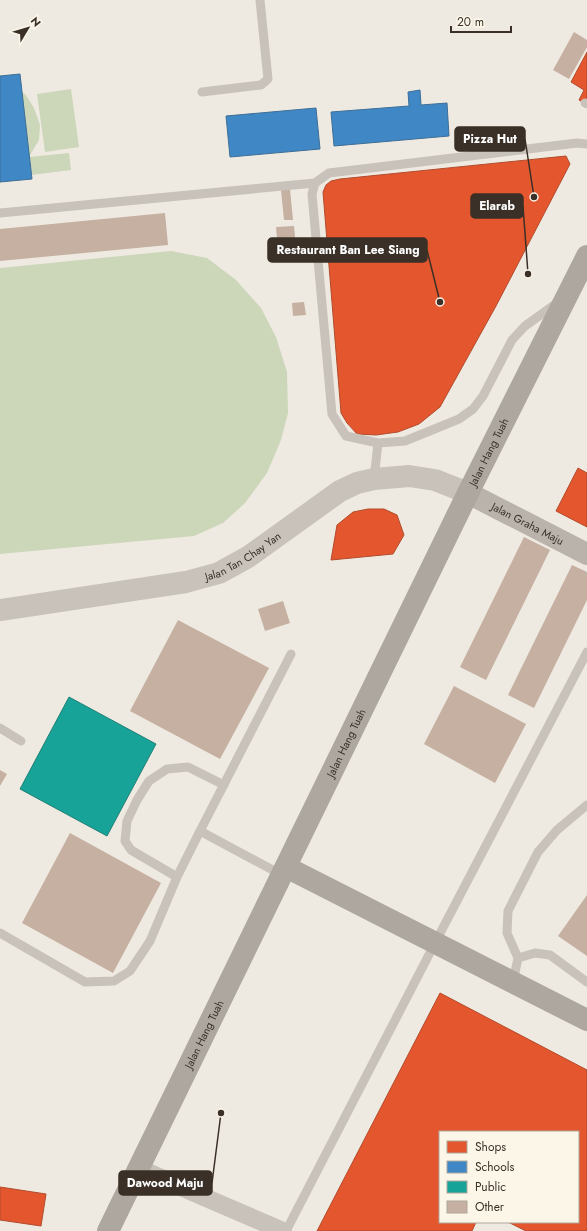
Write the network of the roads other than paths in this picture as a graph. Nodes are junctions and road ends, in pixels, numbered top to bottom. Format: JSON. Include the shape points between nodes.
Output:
{"nodes":[{"id":1,"x":260,"y":0,"type":"edge"},
{"id":2,"x":202,"y":92,"type":"dead end"},
{"id":3,"x":587,"y":144,"type":"edge"},
{"id":4,"x":315,"y":183,"type":"junction"},
{"id":5,"x":0,"y":213,"type":"edge"},
{"id":6,"x":587,"y":256,"type":"edge"},
{"id":7,"x":566,"y":297,"type":"junction"},
{"id":8,"x":378,"y":443,"type":"junction"},
{"id":9,"x":374,"y":479,"type":"junction"},
{"id":10,"x":468,"y":493,"type":"junction"},
{"id":11,"x":587,"y":554,"type":"edge"},
{"id":12,"x":0,"y":610,"type":"edge"},
{"id":13,"x":587,"y":652,"type":"edge"},
{"id":14,"x":291,"y":654,"type":"dead end"},
{"id":15,"x":0,"y":728,"type":"edge"},
{"id":16,"x":21,"y":741,"type":"dead end"},
{"id":17,"x":224,"y":785,"type":"junction"},
{"id":18,"x":587,"y":805,"type":"edge"},
{"id":19,"x":200,"y":831,"type":"junction"},
{"id":20,"x":284,"y":871,"type":"junction"},
{"id":21,"x":176,"y":877,"type":"junction"},
{"id":22,"x":0,"y":933,"type":"edge"},
{"id":23,"x":434,"y":943,"type":"junction"},
{"id":24,"x":518,"y":958,"type":"junction"},
{"id":25,"x":514,"y":982,"type":"junction"},
{"id":26,"x":587,"y":982,"type":"edge"},
{"id":27,"x":587,"y":1020,"type":"edge"},
{"id":28,"x":139,"y":1168,"type":"junction"},
{"id":29,"x":108,"y":1227,"type":"edge"},
{"id":30,"x":285,"y":1231,"type":"edge"}],
"edges":[{"from":1,"to":2,"type":"lane","via":[[268,79],[261,85]]},
{"from":3,"to":4,"type":"lane","via":[[576,143],[329,173]]},
{"from":4,"to":5,"type":"lane"},
{"from":4,"to":8,"type":"lane","via":[[312,194],[332,414],[346,436]]},
{"from":6,"to":7,"type":"main road","name":"Jalan Hang Tuah"},
{"from":7,"to":8,"type":"lane","via":[[525,326],[512,340],[483,396],[473,409],[460,419],[405,441]]},
{"from":7,"to":10,"type":"main road","name":"Jalan Hang Tuah"},
{"from":8,"to":9,"type":"lane"},
{"from":9,"to":10,"type":"street","name":"Jalan Tan Chay Yan","via":[[409,476],[435,480]]},
{"from":9,"to":12,"type":"street","name":"Jalan Tan Chay Yan","via":[[340,491],[248,557],[219,573],[186,582]]},
{"from":10,"to":11,"type":"main road","name":"Jalan Graha Maju"},
{"from":10,"to":20,"type":"main road","name":"Jalan Hang Tuah"},
{"from":13,"to":23,"type":"lane"},
{"from":14,"to":17,"type":"lane"},
{"from":15,"to":16,"type":"lane"},
{"from":17,"to":19,"type":"lane"},
{"from":17,"to":21,"type":"lane","via":[[188,767],[167,769],[149,781],[137,800],[127,821],[125,841],[131,850]]},
{"from":18,"to":24,"type":"lane","via":[[557,830],[538,852],[508,911],[507,933]]},
{"from":19,"to":20,"type":"lane"},
{"from":19,"to":21,"type":"lane"},
{"from":20,"to":23,"type":"main road"},
{"from":20,"to":28,"type":"main road","name":"Jalan Hang Tuah"},
{"from":21,"to":22,"type":"lane","via":[[150,941],[130,971],[114,981],[85,982]]},
{"from":23,"to":25,"type":"main road"},
{"from":23,"to":30,"type":"lane"},
{"from":24,"to":25,"type":"lane"},
{"from":24,"to":26,"type":"lane","via":[[535,953],[550,955]]},
{"from":25,"to":27,"type":"main road"},
{"from":28,"to":29,"type":"main road","name":"Jalan Hang Tuah"},
{"from":28,"to":30,"type":"street"}]}
